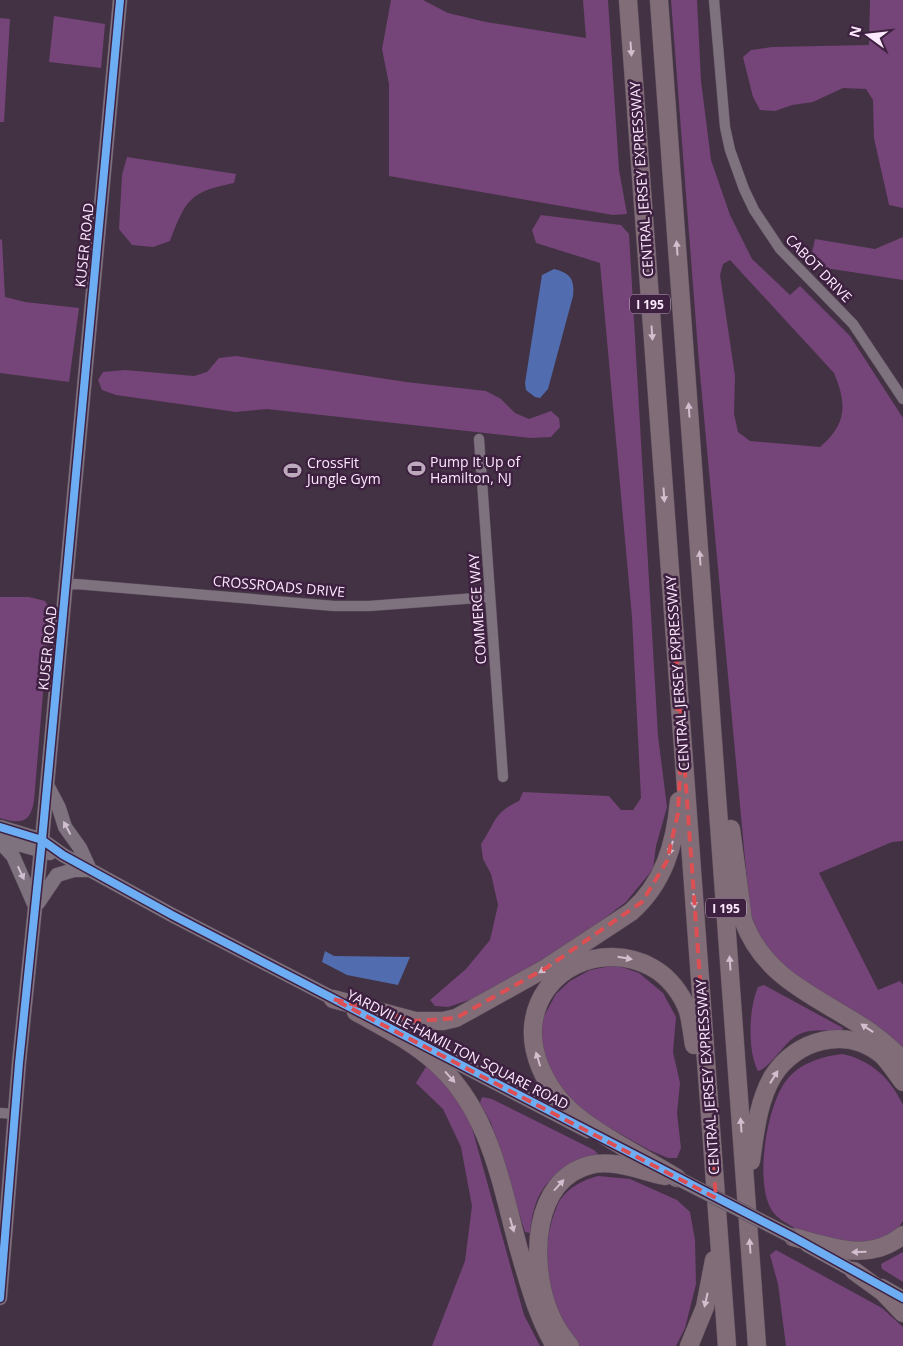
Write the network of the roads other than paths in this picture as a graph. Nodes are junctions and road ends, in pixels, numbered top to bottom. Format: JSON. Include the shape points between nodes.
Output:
{"nodes":[{"id":1,"x":120,"y":0,"type":"edge"},
{"id":2,"x":628,"y":0,"type":"edge"},
{"id":3,"x":659,"y":0,"type":"edge"},
{"id":4,"x":714,"y":0,"type":"edge"},
{"id":5,"x":903,"y":399,"type":"edge"},
{"id":6,"x":479,"y":439,"type":"dead end"},
{"id":7,"x":66,"y":585,"type":"junction"},
{"id":8,"x":490,"y":596,"type":"junction"},
{"id":9,"x":704,"y":606,"type":"junction"},
{"id":10,"x":673,"y":608,"type":"junction"},
{"id":11,"x":503,"y":777,"type":"dead end"},
{"id":12,"x":47,"y":785,"type":"junction"},
{"id":13,"x":0,"y":826,"type":"edge"},
{"id":14,"x":0,"y":840,"type":"edge"},
{"id":15,"x":41,"y":846,"type":"junction"},
{"id":16,"x":90,"y":870,"type":"junction"},
{"id":17,"x":35,"y":908,"type":"junction"},
{"id":18,"x":336,"y":1000,"type":"junction"},
{"id":19,"x":903,"y":1061,"type":"edge"},
{"id":20,"x":903,"y":1082,"type":"edge"},
{"id":21,"x":0,"y":1113,"type":"edge"},
{"id":22,"x":15,"y":1114,"type":"junction"},
{"id":23,"x":714,"y":1173,"type":"junction"},
{"id":24,"x":677,"y":1178,"type":"junction"},
{"id":25,"x":748,"y":1209,"type":"junction"},
{"id":26,"x":718,"y":1235,"type":"junction"},
{"id":27,"x":903,"y":1235,"type":"edge"},
{"id":28,"x":793,"y":1237,"type":"junction"},
{"id":29,"x":854,"y":1272,"type":"junction"},
{"id":30,"x":753,"y":1284,"type":"junction"},
{"id":31,"x":0,"y":1298,"type":"edge"},
{"id":32,"x":903,"y":1298,"type":"edge"},
{"id":33,"x":903,"y":1313,"type":"edge"},
{"id":34,"x":555,"y":1346,"type":"edge"},
{"id":35,"x":570,"y":1346,"type":"edge"},
{"id":36,"x":689,"y":1346,"type":"edge"},
{"id":37,"x":727,"y":1346,"type":"edge"},
{"id":38,"x":758,"y":1346,"type":"edge"},
{"id":39,"x":766,"y":1346,"type":"edge"}],
"edges":[{"from":1,"to":7,"type":"street","name":"KUSER ROAD"},
{"from":2,"to":10,"type":"highway","name":"CENTRAL JERSEY EXPRESSWAY","number":"I 195","one_way":true},
{"from":9,"to":3,"type":"highway","number":"I 195","one_way":true},
{"from":4,"to":5,"type":"street","name":"CABOT DRIVE","via":[[725,127],[744,189],[780,249],[853,324]]},
{"from":6,"to":8,"type":"street","name":"COMMERCE WAY"},
{"from":7,"to":8,"type":"street","name":"CROSSROADS DRIVE","via":[[342,606]]},
{"from":7,"to":12,"type":"street","name":"KUSER ROAD"},
{"from":8,"to":11,"type":"street","name":"COMMERCE WAY"},
{"from":19,"to":9,"type":"highway","one_way":true,"via":[[876,1034],[780,975],[764,959],[749,934],[741,907]]},
{"from":25,"to":9,"type":"highway","number":"I 195","one_way":true},
{"from":10,"to":18,"type":"highway","one_way":true,"via":[[680,773],[678,813],[667,861],[642,902],[546,968],[456,1018],[436,1022],[415,1021]]},
{"from":10,"to":23,"type":"highway","name":"CENTRAL JERSEY EXPRESSWAY","number":"I 195","one_way":true},
{"from":12,"to":15,"type":"street","name":"KUSER ROAD"},
{"from":16,"to":12,"type":"street","one_way":true,"via":[[65,827]]},
{"from":13,"to":15,"type":"street","name":"YARDVILLE-HAMILTON SQUARE ROAD"},
{"from":14,"to":15,"type":"street","name":"YARDVILLE-HAMILTON SQUARE ROAD"},
{"from":14,"to":17,"type":"street","one_way":true,"via":[[13,856]]},
{"from":15,"to":16,"type":"street","name":"YARDVILLE-HAMILTON SQUARE ROAD"},
{"from":15,"to":17,"type":"street","name":"KUSER ROAD"},
{"from":16,"to":17,"type":"street","via":[[57,875]]},
{"from":16,"to":18,"type":"street","name":"YARDVILLE-HAMILTON SQUARE ROAD"},
{"from":17,"to":22,"type":"street","name":"KUSER ROAD"},
{"from":18,"to":24,"type":"street","name":"YARDVILLE-HAMILTON SQUARE ROAD"},
{"from":18,"to":34,"type":"highway","one_way":true,"via":[[420,1050],[450,1076],[473,1108],[490,1144],[536,1308]]},
{"from":25,"to":20,"type":"highway","one_way":true,"via":[[751,1161],[761,1107],[773,1076],[790,1056],[814,1042],[849,1040],[882,1056]]},
{"from":21,"to":22,"type":"street"},
{"from":22,"to":31,"type":"street","name":"KUSER ROAD"},
{"from":24,"to":23,"type":"highway","one_way":true,"via":[[573,1113],[545,1077],[533,1037],[535,1014],[552,982],[582,961],[607,956],[633,959],[656,970],[682,998],[691,1023]]},
{"from":23,"to":26,"type":"highway","name":"CENTRAL JERSEY EXPRESSWAY","number":"I 195"},
{"from":24,"to":28,"type":"street","name":"YARDVILLE-HAMILTON SQUARE ROAD","bridge":true},
{"from":35,"to":24,"type":"highway","one_way":true,"via":[[547,1307],[540,1275],[543,1216],[552,1193],[568,1176],[584,1167],[601,1163]]},
{"from":30,"to":25,"type":"highway","number":"I 195","one_way":true},
{"from":26,"to":36,"type":"highway","one_way":true,"via":[[704,1307]]},
{"from":26,"to":37,"type":"highway","name":"CENTRAL JERSEY EXPRESSWAY","number":"I 195"},
{"from":27,"to":28,"type":"highway","one_way":true,"via":[[885,1247],[862,1252],[850,1252]]},
{"from":28,"to":29,"type":"street","name":"YARDVILLE-HAMILTON SQUARE ROAD"},
{"from":29,"to":32,"type":"street","name":"YARDVILLE-HAMILTON SQUARE ROAD"},
{"from":29,"to":33,"type":"highway","via":[[883,1292]]},
{"from":30,"to":38,"type":"highway","number":"I 195"},
{"from":30,"to":39,"type":"highway"}]}
